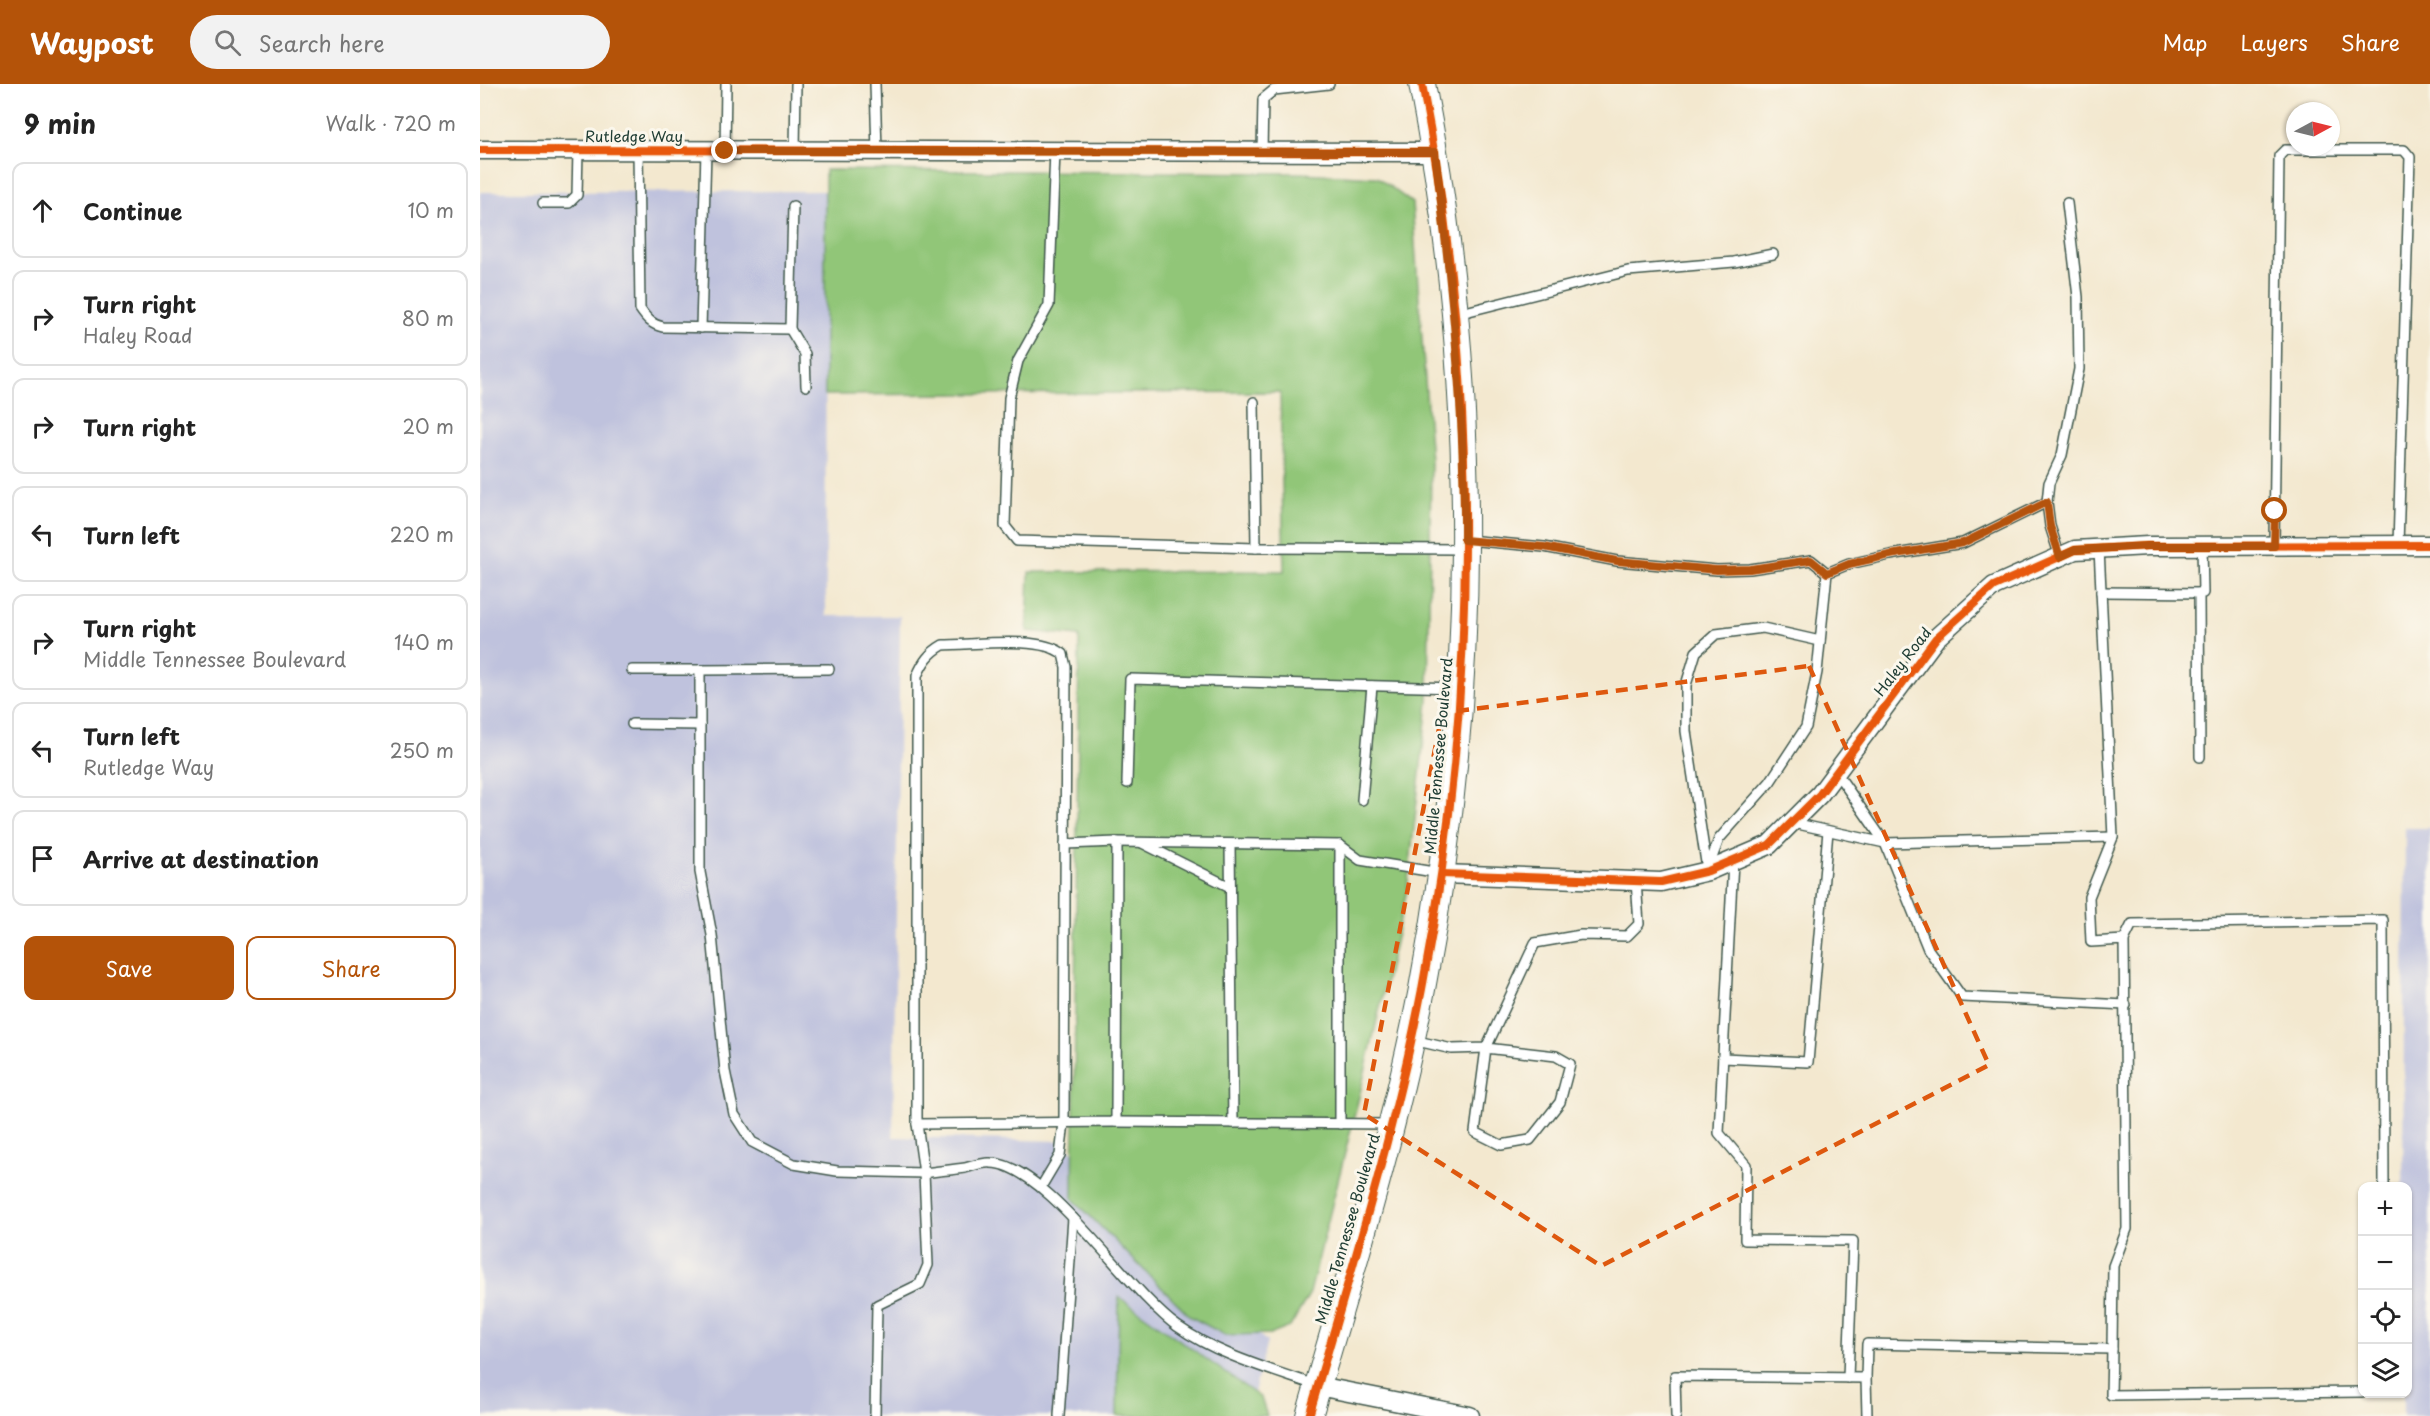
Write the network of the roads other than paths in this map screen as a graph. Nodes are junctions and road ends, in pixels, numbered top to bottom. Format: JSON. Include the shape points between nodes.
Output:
{"nodes":[{"id":1,"x":726,"y":84,"type":"edge"},
{"id":2,"x":796,"y":84,"type":"edge"},
{"id":3,"x":875,"y":84,"type":"edge"},
{"id":4,"x":1329,"y":84,"type":"edge"},
{"id":5,"x":1422,"y":84,"type":"edge"},
{"id":6,"x":480,"y":150,"type":"edge"},
{"id":7,"x":578,"y":150,"type":"junction"},
{"id":8,"x":638,"y":150,"type":"junction"},
{"id":9,"x":706,"y":151,"type":"junction"},
{"id":10,"x":725,"y":151,"type":"junction"},
{"id":11,"x":795,"y":151,"type":"junction"},
{"id":12,"x":877,"y":151,"type":"junction"},
{"id":13,"x":1055,"y":151,"type":"junction"},
{"id":14,"x":1262,"y":152,"type":"junction"},
{"id":15,"x":1435,"y":152,"type":"junction"},
{"id":16,"x":2067,"y":202,"type":"dead end"},
{"id":17,"x":543,"y":203,"type":"dead end"},
{"id":18,"x":794,"y":206,"type":"dead end"},
{"id":19,"x":1773,"y":254,"type":"dead end"},
{"id":20,"x":1455,"y":315,"type":"junction"},
{"id":21,"x":701,"y":328,"type":"junction"},
{"id":22,"x":790,"y":329,"type":"junction"},
{"id":23,"x":806,"y":386,"type":"dead end"},
{"id":24,"x":1254,"y":402,"type":"dead end"},
{"id":25,"x":2047,"y":502,"type":"junction"},
{"id":26,"x":1464,"y":545,"type":"junction"},
{"id":27,"x":2398,"y":545,"type":"junction"},
{"id":28,"x":2430,"y":545,"type":"edge"},
{"id":29,"x":2202,"y":546,"type":"junction"},
{"id":30,"x":2274,"y":546,"type":"junction"},
{"id":31,"x":1256,"y":548,"type":"junction"},
{"id":32,"x":2099,"y":549,"type":"junction"},
{"id":33,"x":2060,"y":557,"type":"junction"},
{"id":34,"x":1827,"y":573,"type":"junction"},
{"id":35,"x":2101,"y":592,"type":"junction"},
{"id":36,"x":2199,"y":593,"type":"junction"},
{"id":37,"x":1820,"y":641,"type":"junction"},
{"id":38,"x":829,"y":669,"type":"dead end"},
{"id":39,"x":632,"y":670,"type":"dead end"},
{"id":40,"x":700,"y":670,"type":"junction"},
{"id":41,"x":1372,"y":686,"type":"junction"},
{"id":42,"x":1459,"y":688,"type":"junction"},
{"id":43,"x":632,"y":724,"type":"dead end"},
{"id":44,"x":700,"y":725,"type":"junction"},
{"id":45,"x":2200,"y":757,"type":"dead end"},
{"id":46,"x":1836,"y":772,"type":"junction"},
{"id":47,"x":1127,"y":783,"type":"dead end"},
{"id":48,"x":1362,"y":800,"type":"dead end"},
{"id":49,"x":1792,"y":823,"type":"junction"},
{"id":50,"x":1828,"y":831,"type":"junction"},
{"id":51,"x":2113,"y":837,"type":"junction"},
{"id":52,"x":1117,"y":842,"type":"junction"},
{"id":53,"x":1140,"y":842,"type":"junction"},
{"id":54,"x":1885,"y":843,"type":"junction"},
{"id":55,"x":1065,"y":844,"type":"junction"},
{"id":56,"x":1230,"y":844,"type":"junction"},
{"id":57,"x":1340,"y":845,"type":"junction"},
{"id":58,"x":1733,"y":861,"type":"junction"},
{"id":59,"x":1708,"y":871,"type":"junction"},
{"id":60,"x":1442,"y":874,"type":"junction"},
{"id":61,"x":1636,"y":881,"type":"junction"},
{"id":62,"x":1230,"y":887,"type":"junction"},
{"id":63,"x":2124,"y":940,"type":"junction"},
{"id":64,"x":2126,"y":1005,"type":"junction"},
{"id":65,"x":1411,"y":1039,"type":"junction"},
{"id":66,"x":1486,"y":1048,"type":"junction"},
{"id":67,"x":1723,"y":1058,"type":"junction"},
{"id":68,"x":1116,"y":1122,"type":"junction"},
{"id":69,"x":1064,"y":1123,"type":"junction"},
{"id":70,"x":1233,"y":1123,"type":"junction"},
{"id":71,"x":917,"y":1124,"type":"junction"},
{"id":72,"x":1340,"y":1124,"type":"junction"},
{"id":73,"x":1393,"y":1124,"type":"junction"},
{"id":74,"x":924,"y":1173,"type":"junction"},
{"id":75,"x":2384,"y":1182,"type":"edge"},
{"id":76,"x":1041,"y":1186,"type":"junction"},
{"id":77,"x":1072,"y":1218,"type":"junction"},
{"id":78,"x":2112,"y":1349,"type":"junction"},
{"id":79,"x":1848,"y":1378,"type":"junction"},
{"id":80,"x":1866,"y":1378,"type":"junction"},
{"id":81,"x":1318,"y":1386,"type":"junction"},
{"id":82,"x":2358,"y":1392,"type":"edge"},
{"id":83,"x":875,"y":1416,"type":"edge"},
{"id":84,"x":1059,"y":1416,"type":"edge"},
{"id":85,"x":1309,"y":1416,"type":"edge"},
{"id":86,"x":1470,"y":1416,"type":"edge"},
{"id":87,"x":1676,"y":1416,"type":"edge"},
{"id":88,"x":1867,"y":1416,"type":"edge"}],
"edges":[{"from":1,"to":10,"type":"lane"},
{"from":2,"to":11,"type":"lane"},
{"from":3,"to":12,"type":"lane"},
{"from":4,"to":14,"type":"lane","via":[[1274,90],[1263,99]]},
{"from":5,"to":15,"type":"main road","name":"Middle Tennessee Boulevard"},
{"from":6,"to":7,"type":"street","name":"Rutledge Way"},
{"from":7,"to":8,"type":"street","name":"Rutledge Way"},
{"from":7,"to":17,"type":"lane","via":[[577,195],[569,203]]},
{"from":8,"to":9,"type":"street","name":"Rutledge Way"},
{"from":8,"to":21,"type":"lane","via":[[640,309],[656,326]]},
{"from":9,"to":10,"type":"street","name":"Rutledge Way"},
{"from":9,"to":21,"type":"lane"},
{"from":10,"to":11,"type":"street","name":"Rutledge Way"},
{"from":11,"to":12,"type":"street","name":"Rutledge Way"},
{"from":12,"to":13,"type":"street","name":"Rutledge Way"},
{"from":13,"to":14,"type":"street","name":"Rutledge Way"},
{"from":13,"to":31,"type":"lane","via":[[1049,305],[1018,361],[1009,398],[1005,525],[1017,542]]},
{"from":14,"to":15,"type":"street","name":"Rutledge Way"},
{"from":15,"to":20,"type":"main road","name":"Middle Tennessee Boulevard"},
{"from":16,"to":25,"type":"lane","via":[[2078,297],[2079,369],[2062,455],[2049,483]]},
{"from":18,"to":22,"type":"lane"},
{"from":19,"to":20,"type":"lane","via":[[1734,262],[1628,271]]},
{"from":20,"to":26,"type":"main road","name":"Middle Tennessee Boulevard","via":[[1465,480]]},
{"from":21,"to":22,"type":"lane"},
{"from":22,"to":23,"type":"lane","via":[[805,354]]},
{"from":24,"to":31,"type":"lane"},
{"from":25,"to":33,"type":"lane"},
{"from":25,"to":34,"type":"lane","via":[[1963,543],[1849,564]]},
{"from":26,"to":31,"type":"lane"},
{"from":26,"to":34,"type":"lane","via":[[1544,547],[1617,561],[1717,570],[1811,560]]},
{"from":26,"to":42,"type":"main road","name":"Middle Tennessee Boulevard"},
{"from":27,"to":28,"type":"street","name":"Haley Road"},
{"from":27,"to":30,"type":"street","name":"Haley Road"},
{"from":27,"to":30,"type":"lane","via":[[2410,157],[2404,150],[2285,150],[2280,156]]},
{"from":29,"to":30,"type":"street","name":"Haley Road"},
{"from":29,"to":32,"type":"street","name":"Haley Road"},
{"from":29,"to":36,"type":"lane","via":[[2203,593]]},
{"from":32,"to":33,"type":"street","name":"Haley Road","via":[[2075,550]]},
{"from":32,"to":35,"type":"lane"},
{"from":33,"to":46,"type":"street","name":"Haley Road","via":[[1994,586],[1936,638]]},
{"from":34,"to":37,"type":"lane"},
{"from":35,"to":36,"type":"lane"},
{"from":35,"to":51,"type":"lane"},
{"from":36,"to":45,"type":"lane"},
{"from":37,"to":59,"type":"lane","via":[[1806,727],[1770,782],[1719,839]]},
{"from":37,"to":59,"type":"lane","via":[[1763,628],[1716,634],[1696,652],[1686,685],[1686,731]]},
{"from":38,"to":40,"type":"lane"},
{"from":39,"to":40,"type":"lane"},
{"from":40,"to":44,"type":"lane"},
{"from":41,"to":42,"type":"lane"},
{"from":41,"to":47,"type":"lane","via":[[1130,679]]},
{"from":41,"to":48,"type":"lane"},
{"from":42,"to":60,"type":"main road","name":"Middle Tennessee Boulevard"},
{"from":43,"to":44,"type":"lane"},
{"from":44,"to":74,"type":"lane","via":[[700,872],[712,935],[724,1071],[734,1114],[752,1142],[794,1164],[837,1171]]},
{"from":46,"to":49,"type":"street","name":"Haley Road"},
{"from":46,"to":54,"type":"lane"},
{"from":49,"to":50,"type":"lane"},
{"from":49,"to":58,"type":"street","name":"Haley Road","via":[[1769,845]]},
{"from":50,"to":54,"type":"lane"},
{"from":50,"to":67,"type":"lane","via":[[1808,1062]]},
{"from":51,"to":54,"type":"lane"},
{"from":51,"to":63,"type":"lane","via":[[2090,897],[2091,942]]},
{"from":52,"to":53,"type":"lane"},
{"from":52,"to":55,"type":"lane"},
{"from":52,"to":68,"type":"lane"},
{"from":53,"to":56,"type":"lane"},
{"from":53,"to":62,"type":"lane"},
{"from":54,"to":64,"type":"lane","via":[[1928,949],[1962,997]]},
{"from":55,"to":69,"type":"lane"},
{"from":55,"to":71,"type":"lane","via":[[1063,654],[1055,647],[1039,644],[943,645],[933,651],[917,676]]},
{"from":56,"to":57,"type":"lane"},
{"from":56,"to":62,"type":"lane"},
{"from":57,"to":60,"type":"lane","via":[[1360,860]]},
{"from":57,"to":72,"type":"lane"},
{"from":58,"to":59,"type":"street","name":"Haley Road"},
{"from":58,"to":67,"type":"lane"},
{"from":59,"to":61,"type":"street","name":"Haley Road","via":[[1661,882]]},
{"from":60,"to":61,"type":"street","name":"Haley Road"},
{"from":60,"to":65,"type":"main road","name":"Middle Tennessee Boulevard"},
{"from":61,"to":66,"type":"lane","via":[[1639,924],[1628,936],[1581,935],[1535,944]]},
{"from":62,"to":70,"type":"lane"},
{"from":63,"to":64,"type":"lane"},
{"from":63,"to":75,"type":"lane","via":[[2132,924],[2383,920]]},
{"from":64,"to":78,"type":"lane","via":[[2127,1229],[2113,1266]]},
{"from":65,"to":66,"type":"lane","via":[[1452,1048]]},
{"from":65,"to":73,"type":"main road","name":"Middle Tennessee Boulevard"},
{"from":66,"to":66,"type":"lane","via":[[1475,1132],[1501,1145],[1530,1140],[1560,1102],[1570,1064],[1556,1056]]},
{"from":67,"to":79,"type":"lane","via":[[1719,1133],[1746,1165],[1745,1240],[1853,1241]]},
{"from":68,"to":69,"type":"lane"},
{"from":68,"to":70,"type":"lane"},
{"from":69,"to":71,"type":"lane"},
{"from":69,"to":76,"type":"lane","via":[[1060,1155]]},
{"from":70,"to":72,"type":"lane"},
{"from":71,"to":74,"type":"lane"},
{"from":72,"to":73,"type":"lane"},
{"from":73,"to":81,"type":"main road","name":"Middle Tennessee Boulevard"},
{"from":74,"to":76,"type":"lane","via":[[991,1162],[1013,1168]]},
{"from":74,"to":83,"type":"lane","via":[[928,1265],[920,1284],[877,1305]]},
{"from":76,"to":77,"type":"lane"},
{"from":77,"to":81,"type":"lane","via":[[1139,1293],[1178,1326],[1254,1364]]},
{"from":77,"to":84,"type":"lane"},
{"from":78,"to":80,"type":"lane","via":[[1867,1344]]},
{"from":78,"to":82,"type":"lane","via":[[2111,1395]]},
{"from":79,"to":80,"type":"lane"},
{"from":79,"to":87,"type":"lane","via":[[1675,1376]]},
{"from":80,"to":88,"type":"lane"},
{"from":81,"to":85,"type":"main road","name":"Middle Tennessee Boulevard"},
{"from":81,"to":86,"type":"street"}]}
